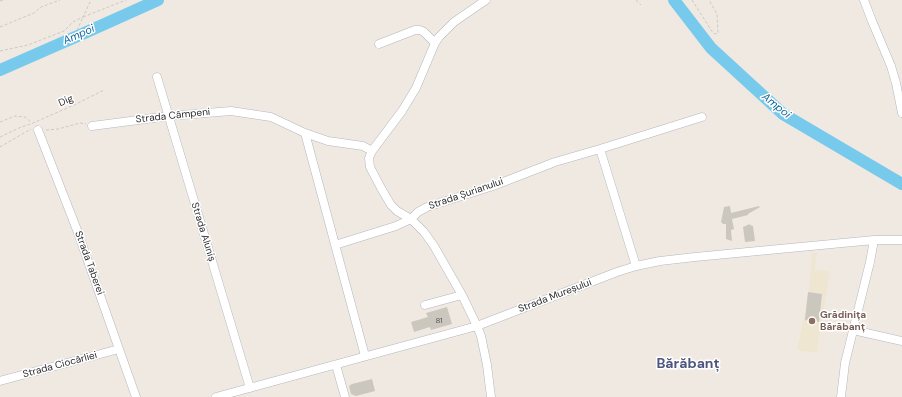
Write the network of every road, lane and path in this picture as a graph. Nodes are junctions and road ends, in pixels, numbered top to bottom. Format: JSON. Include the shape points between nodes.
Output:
{"nodes":[{"id":1,"x":4,"y":0,"type":"edge"},
{"id":2,"x":60,"y":0,"type":"edge"},
{"id":3,"x":91,"y":0,"type":"edge"},
{"id":4,"x":126,"y":0,"type":"edge"},
{"id":5,"x":486,"y":0,"type":"edge"},
{"id":6,"x":636,"y":0,"type":"edge"},
{"id":7,"x":692,"y":0,"type":"edge"},
{"id":8,"x":709,"y":0,"type":"edge"},
{"id":9,"x":864,"y":0,"type":"edge"},
{"id":10,"x":0,"y":1,"type":"edge"},
{"id":11,"x":640,"y":5,"type":"dead end"},
{"id":12,"x":83,"y":17,"type":"junction"},
{"id":13,"x":0,"y":27,"type":"edge"},
{"id":14,"x":75,"y":35,"type":"dead end"},
{"id":15,"x":435,"y":43,"type":"junction"},
{"id":16,"x":379,"y":44,"type":"dead end"},
{"id":17,"x":0,"y":51,"type":"edge"},
{"id":18,"x":157,"y":77,"type":"dead end"},
{"id":19,"x":104,"y":90,"type":"dead end"},
{"id":20,"x":902,"y":112,"type":"edge"},
{"id":21,"x":169,"y":116,"type":"junction"},
{"id":22,"x":702,"y":117,"type":"dead end"},
{"id":23,"x":0,"y":122,"type":"edge"},
{"id":24,"x":33,"y":123,"type":"junction"},
{"id":25,"x":92,"y":126,"type":"joint"},
{"id":26,"x":38,"y":130,"type":"junction"},
{"id":27,"x":305,"y":133,"type":"junction"},
{"id":28,"x":0,"y":136,"type":"edge"},
{"id":29,"x":0,"y":147,"type":"edge"},
{"id":30,"x":600,"y":149,"type":"junction"},
{"id":31,"x":372,"y":151,"type":"junction"},
{"id":32,"x":411,"y":218,"type":"junction"},
{"id":33,"x":874,"y":240,"type":"junction"},
{"id":34,"x":902,"y":240,"type":"edge"},
{"id":35,"x":335,"y":245,"type":"junction"},
{"id":36,"x":636,"y":266,"type":"junction"},
{"id":37,"x":462,"y":295,"type":"junction"},
{"id":38,"x":425,"y":306,"type":"dead end"},
{"id":39,"x":477,"y":326,"type":"junction"},
{"id":40,"x":853,"y":330,"type":"junction"},
{"id":41,"x":902,"y":340,"type":"edge"},
{"id":42,"x":119,"y":349,"type":"junction"},
{"id":43,"x":365,"y":356,"type":"junction"},
{"id":44,"x":336,"y":365,"type":"junction"},
{"id":45,"x":0,"y":381,"type":"edge"},
{"id":46,"x":250,"y":388,"type":"junction"},
{"id":47,"x":136,"y":397,"type":"edge"},
{"id":48,"x":216,"y":397,"type":"edge"},
{"id":49,"x":345,"y":397,"type":"edge"},
{"id":50,"x":491,"y":397,"type":"edge"},
{"id":51,"x":841,"y":397,"type":"edge"}],
"edges":[{"from":1,"to":10,"type":"path"},
{"from":2,"to":13,"type":"path"},
{"from":3,"to":12,"type":"path"},
{"from":4,"to":12,"type":"path"},
{"from":5,"to":15,"type":"street","via":[[454,22]]},
{"from":6,"to":11,"type":"path"},
{"from":7,"to":8,"type":"path","via":[[712,33],[716,34],[717,14]]},
{"from":9,"to":20,"type":"street","via":[[892,66]]},
{"from":12,"to":14,"type":"path"},
{"from":12,"to":17,"type":"path","via":[[64,31],[28,45]]},
{"from":15,"to":16,"type":"street","via":[[424,32],[415,30]]},
{"from":15,"to":31,"type":"street","via":[[416,88]]},
{"from":18,"to":21,"type":"street","name":"Strada Aluniș"},
{"from":19,"to":24,"type":"path","name":"Dig"},
{"from":21,"to":25,"type":"street","name":"Strada Câmpeni"},
{"from":21,"to":27,"type":"street","name":"Strada Câmpeni","via":[[231,111],[271,117]]},
{"from":21,"to":46,"type":"street","name":"Strada Aluniș"},
{"from":22,"to":30,"type":"street","name":"Strada Șurianului"},
{"from":23,"to":24,"type":"path","via":[[15,116],[25,117]]},
{"from":24,"to":26,"type":"path"},
{"from":24,"to":28,"type":"path","name":"Dig"},
{"from":25,"to":26,"type":"path","via":[[80,123],[58,129]]},
{"from":26,"to":29,"type":"path","via":[[30,129]]},
{"from":26,"to":42,"type":"street","name":"Strada Taberei"},
{"from":27,"to":31,"type":"street","name":"Strada Câmpeni","via":[[328,141],[363,146]]},
{"from":27,"to":35,"type":"street"},
{"from":30,"to":32,"type":"street","name":"Strada Șurianului","via":[[427,207]]},
{"from":30,"to":36,"type":"street"},
{"from":31,"to":32,"type":"street","via":[[369,158],[370,167],[381,188],[397,211]]},
{"from":32,"to":35,"type":"street","name":"Strada Șurianului","via":[[396,226]]},
{"from":32,"to":37,"type":"street","via":[[434,246]]},
{"from":33,"to":34,"type":"street","name":"Strada Mureșului"},
{"from":33,"to":36,"type":"street","name":"Strada Mureșului","via":[[695,257]]},
{"from":33,"to":40,"type":"street"},
{"from":35,"to":43,"type":"street"},
{"from":36,"to":39,"type":"street","name":"Strada Mureșului"},
{"from":37,"to":38,"type":"street"},
{"from":37,"to":39,"type":"street"},
{"from":39,"to":43,"type":"street","name":"Strada Mureșului"},
{"from":39,"to":50,"type":"street","via":[[483,345]]},
{"from":40,"to":41,"type":"street"},
{"from":40,"to":51,"type":"street"},
{"from":42,"to":45,"type":"street","name":"Strada Ciocârliei"},
{"from":42,"to":47,"type":"street","name":"Strada Taberei"},
{"from":43,"to":44,"type":"street","name":"Strada Mureșului"},
{"from":44,"to":46,"type":"street","name":"Strada Mureșului"},
{"from":44,"to":49,"type":"street"},
{"from":46,"to":48,"type":"street","name":"Strada Mureșului"}]}
